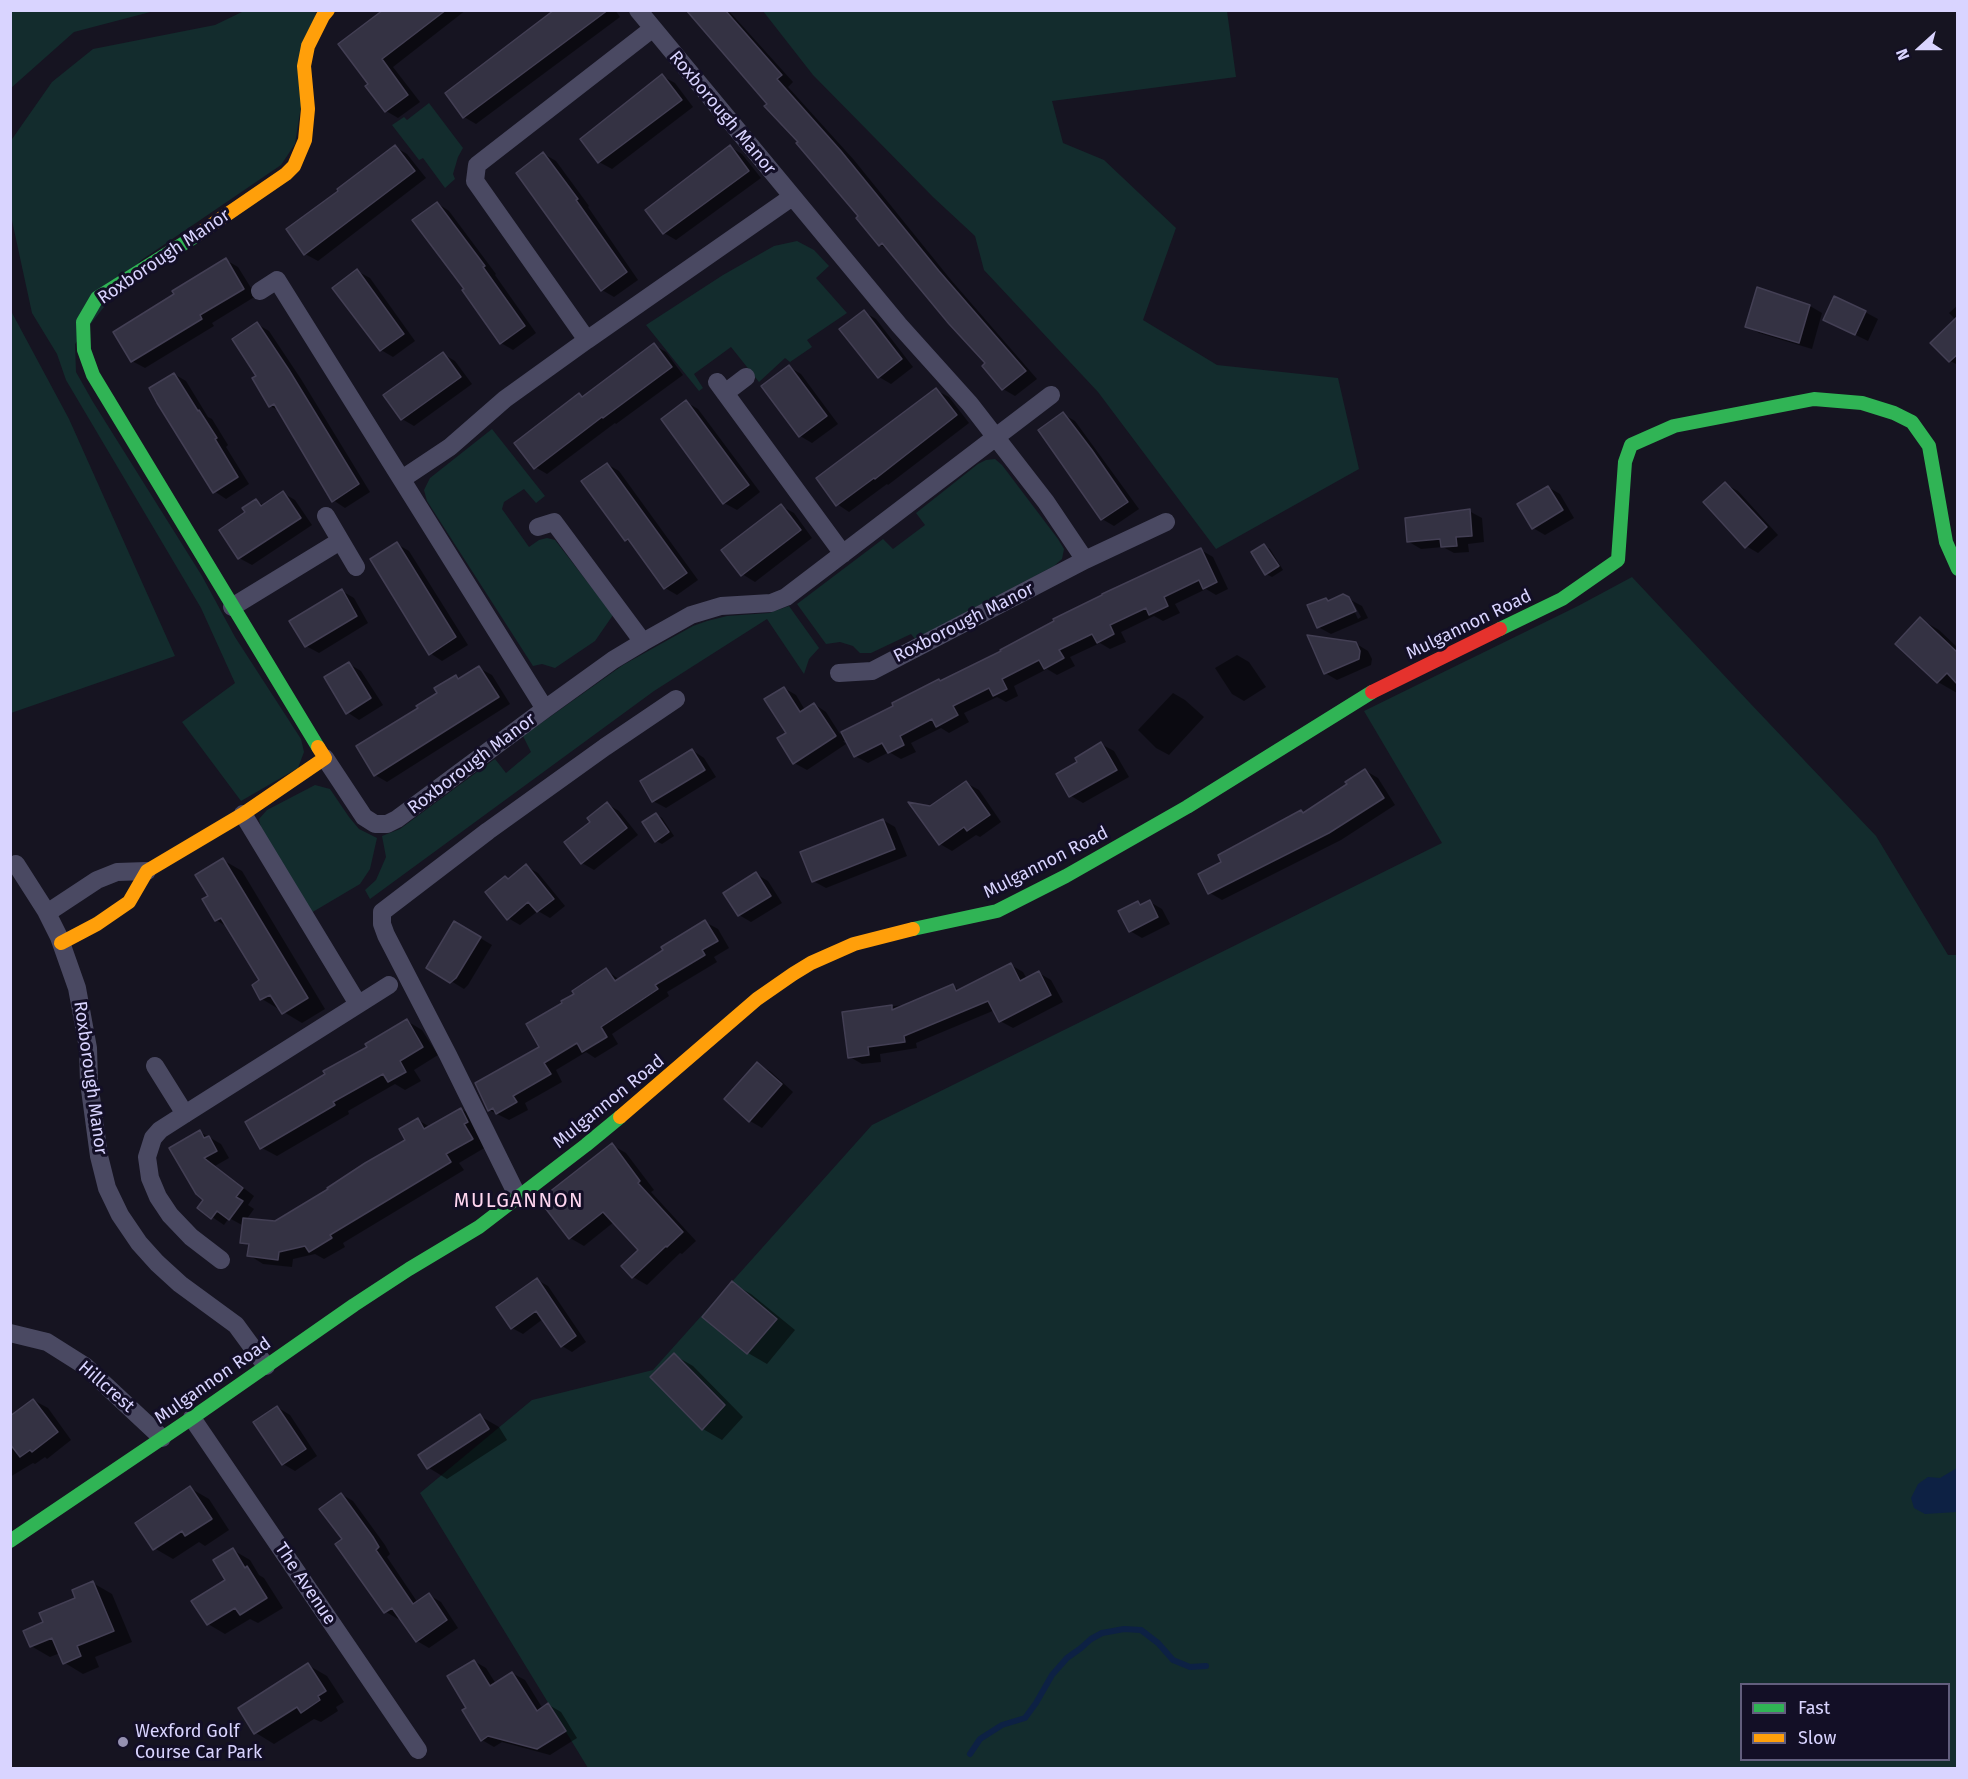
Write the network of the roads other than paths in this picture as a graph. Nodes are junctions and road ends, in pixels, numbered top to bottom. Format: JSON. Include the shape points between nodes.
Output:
{"nodes":[{"id":1,"x":328,"y":10,"type":"edge"},
{"id":2,"x":638,"y":10,"type":"edge"},
{"id":3,"x":652,"y":29,"type":"junction"},
{"id":4,"x":792,"y":197,"type":"junction"},
{"id":5,"x":260,"y":291,"type":"dead end"},
{"id":6,"x":586,"y":340,"type":"junction"},
{"id":7,"x":746,"y":377,"type":"dead end"},
{"id":8,"x":1051,"y":396,"type":"dead end"},
{"id":9,"x":995,"y":438,"type":"junction"},
{"id":10,"x":402,"y":479,"type":"junction"},
{"id":11,"x":326,"y":516,"type":"dead end"},
{"id":12,"x":1166,"y":522,"type":"dead end"},
{"id":13,"x":538,"y":527,"type":"dead end"},
{"id":14,"x":340,"y":541,"type":"junction"},
{"id":15,"x":843,"y":554,"type":"junction"},
{"id":16,"x":1085,"y":560,"type":"junction"},
{"id":17,"x":356,"y":567,"type":"dead end"},
{"id":18,"x":1958,"y":569,"type":"edge"},
{"id":19,"x":232,"y":607,"type":"junction"},
{"id":20,"x":643,"y":642,"type":"junction"},
{"id":21,"x":839,"y":673,"type":"dead end"},
{"id":22,"x":676,"y":699,"type":"dead end"},
{"id":23,"x":545,"y":708,"type":"junction"},
{"id":24,"x":325,"y":758,"type":"junction"},
{"id":25,"x":243,"y":814,"type":"junction"},
{"id":26,"x":16,"y":864,"type":"dead end"},
{"id":27,"x":147,"y":871,"type":"junction"},
{"id":28,"x":47,"y":913,"type":"junction"},
{"id":29,"x":61,"y":943,"type":"junction"},
{"id":30,"x":389,"y":985,"type":"dead end"},
{"id":31,"x":358,"y":1004,"type":"junction"},
{"id":32,"x":156,"y":1066,"type":"dead end"},
{"id":33,"x":185,"y":1114,"type":"junction"},
{"id":34,"x":518,"y":1197,"type":"junction"},
{"id":35,"x":221,"y":1260,"type":"dead end"},
{"id":36,"x":10,"y":1333,"type":"edge"},
{"id":37,"x":266,"y":1366,"type":"junction"},
{"id":38,"x":192,"y":1418,"type":"junction"},
{"id":39,"x":162,"y":1438,"type":"junction"},
{"id":40,"x":10,"y":1541,"type":"edge"},
{"id":41,"x":418,"y":1750,"type":"dead end"}],
"edges":[{"from":1,"to":19,"type":"street","name":"Roxborough Manor","via":[[308,46],[304,66],[308,109],[305,140],[294,166],[213,225],[97,298],[83,322],[84,350],[93,375]]},
{"from":2,"to":3,"type":"street","name":"Roxborough Manor"},
{"from":3,"to":4,"type":"street","name":"Roxborough Manor"},
{"from":3,"to":6,"type":"street","via":[[477,165],[475,181]]},
{"from":4,"to":6,"type":"street"},
{"from":4,"to":9,"type":"street","name":"Roxborough Manor","via":[[850,279],[899,325]]},
{"from":5,"to":10,"type":"street","name":"Roxborough Manor","via":[[277,280]]},
{"from":6,"to":10,"type":"street","via":[[531,375],[450,447]]},
{"from":7,"to":15,"type":"street","via":[[721,387]]},
{"from":8,"to":9,"type":"street","name":"Roxborough Manor"},
{"from":9,"to":15,"type":"street","name":"Roxborough Manor","via":[[898,519]]},
{"from":9,"to":16,"type":"street","name":"Roxborough Manor"},
{"from":10,"to":23,"type":"street","name":"Roxborough Manor"},
{"from":11,"to":14,"type":"street"},
{"from":12,"to":16,"type":"street","name":"Roxborough Manor"},
{"from":13,"to":20,"type":"street","via":[[554,522]]},
{"from":14,"to":17,"type":"street"},
{"from":14,"to":19,"type":"street"},
{"from":15,"to":20,"type":"street","name":"Roxborough Manor","via":[[786,597],[771,603],[721,606],[691,615]]},
{"from":16,"to":21,"type":"street","name":"Roxborough Manor","via":[[872,671]]},
{"from":18,"to":34,"type":"street","name":"Mulgannon Road","via":[[1946,542],[1929,446],[1912,422],[1862,403],[1814,399],[1674,426],[1631,445],[1625,462],[1618,560],[1562,600],[1368,694],[1187,807],[997,910],[854,944],[811,963],[757,999],[603,1131]]},
{"from":19,"to":24,"type":"street","name":"Roxborough Manor"},
{"from":20,"to":23,"type":"street","name":"Roxborough Manor"},
{"from":22,"to":34,"type":"street","via":[[382,912],[386,935]]},
{"from":23,"to":24,"type":"street","name":"Roxborough Manor","via":[[387,824],[375,824],[364,817]]},
{"from":24,"to":25,"type":"street"},
{"from":25,"to":27,"type":"street"},
{"from":25,"to":31,"type":"street"},
{"from":26,"to":28,"type":"street","name":"Roxborough Manor"},
{"from":27,"to":28,"type":"street","via":[[107,876]]},
{"from":27,"to":29,"type":"street","via":[[129,902]]},
{"from":28,"to":29,"type":"street","name":"Roxborough Manor"},
{"from":29,"to":37,"type":"street","name":"Roxborough Manor","via":[[83,1016],[99,1156],[107,1188],[120,1215],[157,1263],[237,1325]]},
{"from":30,"to":31,"type":"street"},
{"from":31,"to":33,"type":"street"},
{"from":32,"to":33,"type":"street"},
{"from":33,"to":35,"type":"street","via":[[153,1138],[147,1157],[150,1178],[170,1215],[190,1237]]},
{"from":34,"to":37,"type":"street","name":"Mulgannon Road","via":[[479,1227],[409,1269]]},
{"from":36,"to":39,"type":"street","name":"Hillcrest","via":[[47,1342],[86,1366]]},
{"from":37,"to":38,"type":"street","name":"Mulgannon Road"},
{"from":38,"to":39,"type":"street","name":"Mulgannon Road"},
{"from":38,"to":41,"type":"street","name":"The Avenue"},
{"from":39,"to":40,"type":"street","name":"Mulgannon Road"}]}
